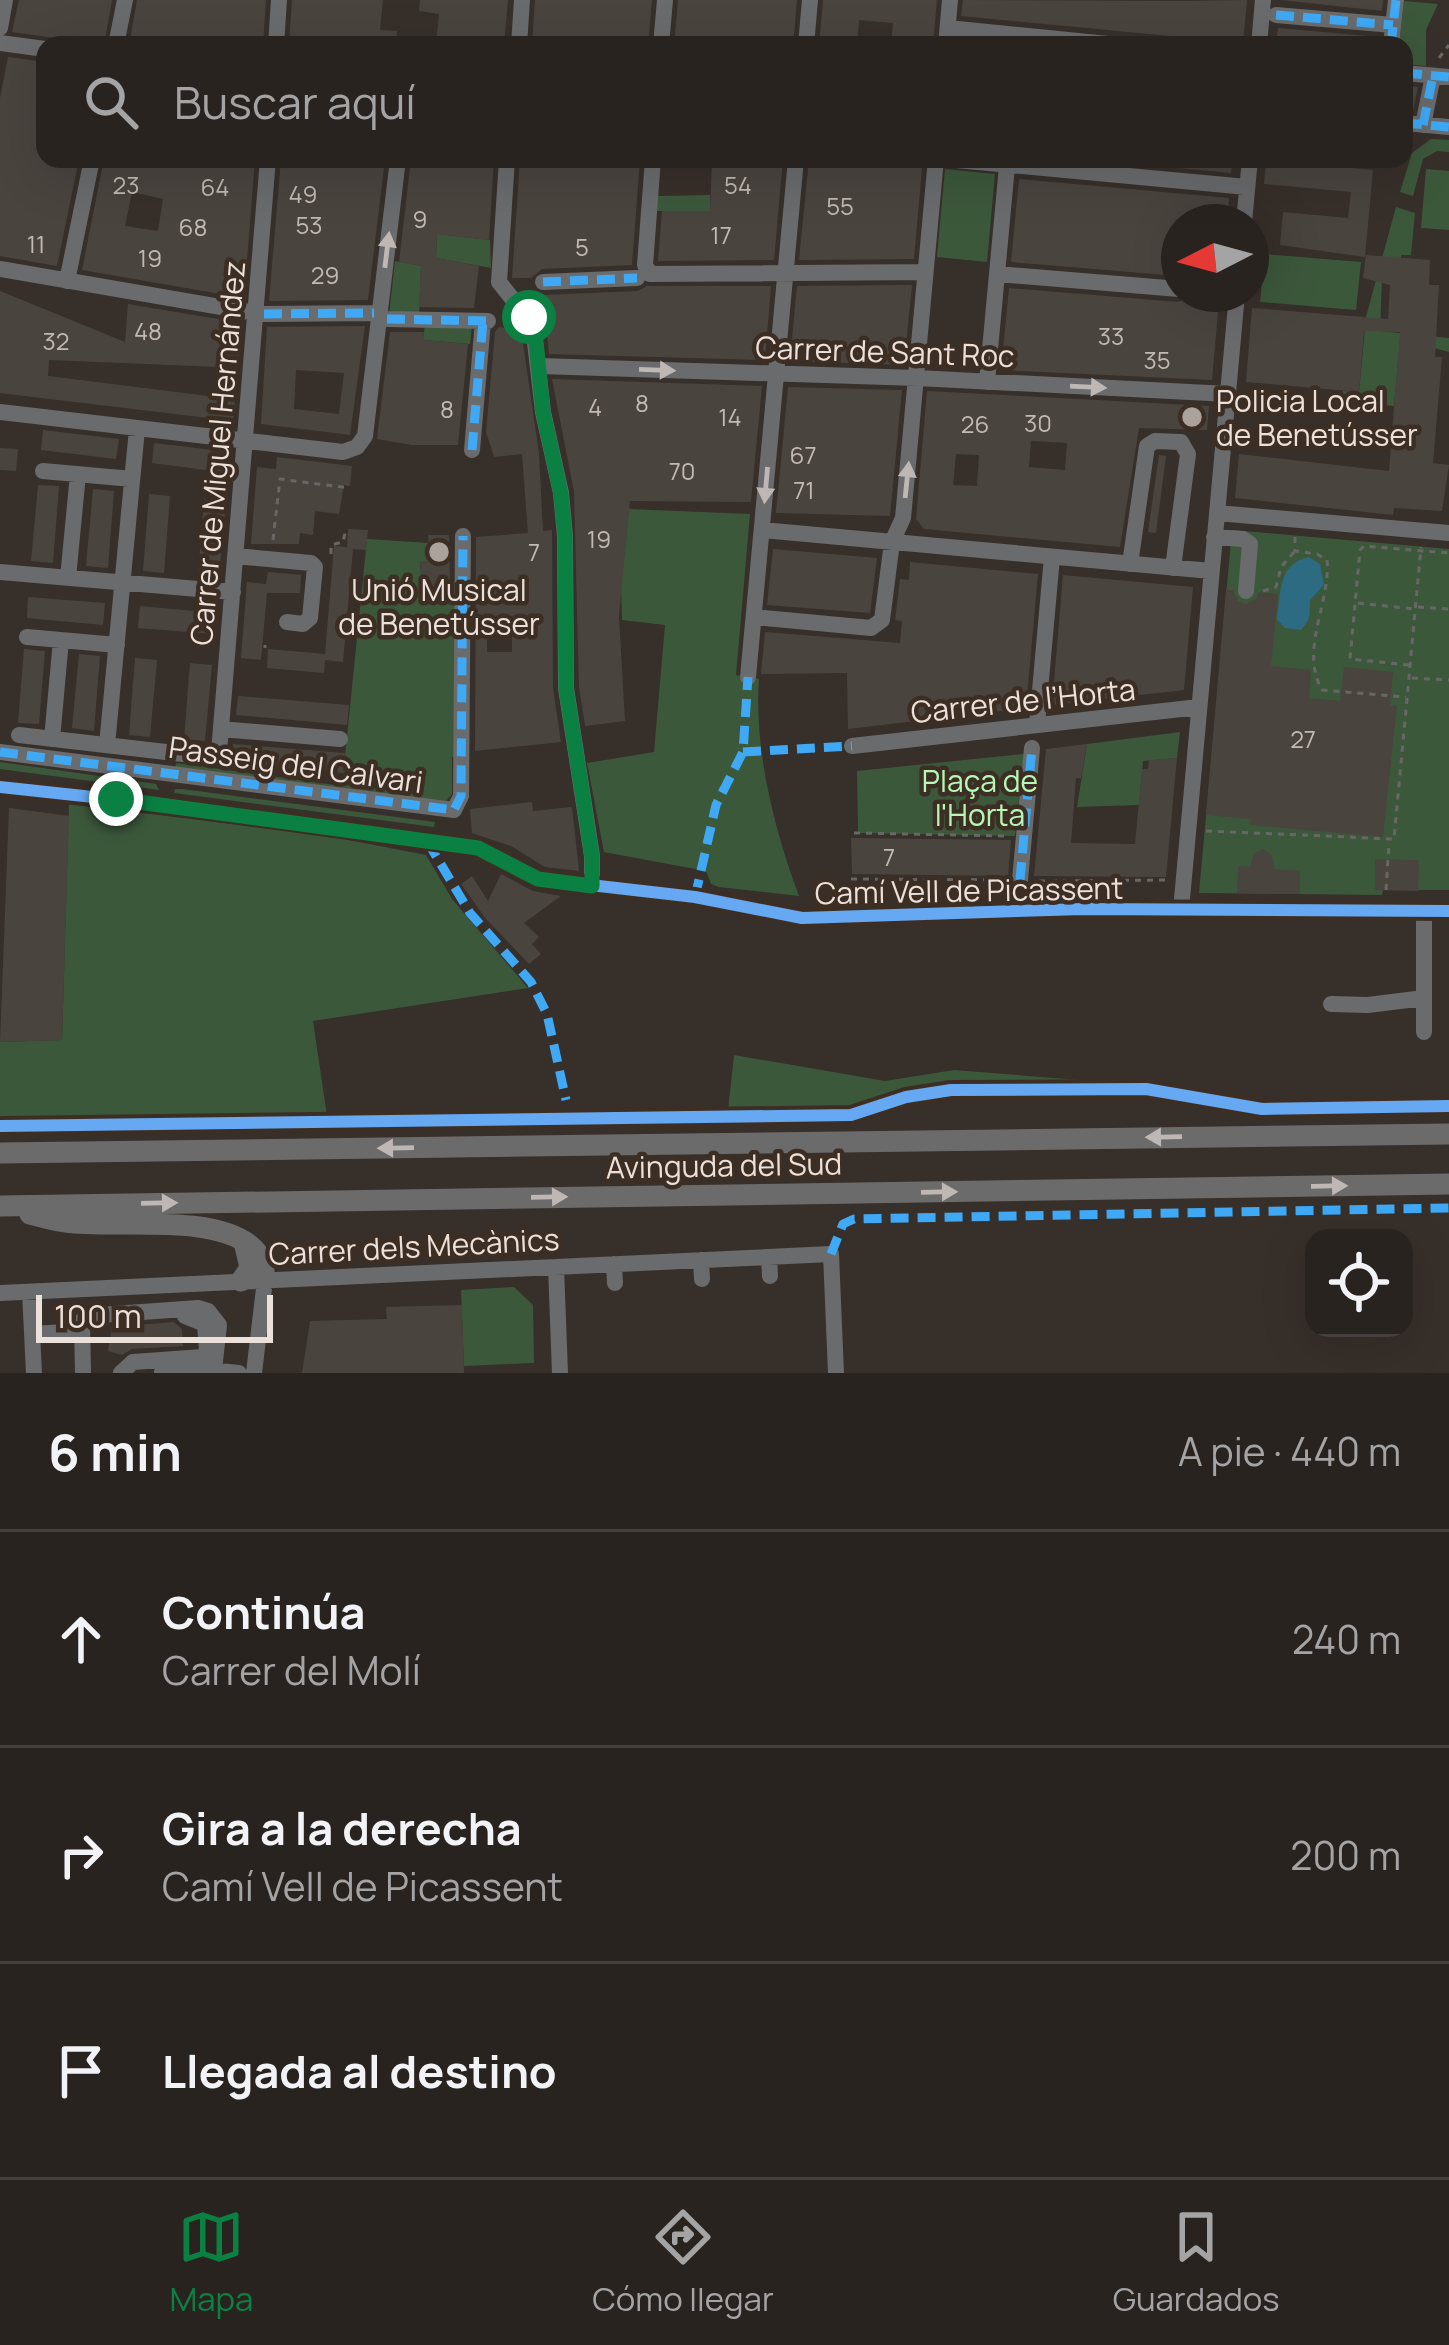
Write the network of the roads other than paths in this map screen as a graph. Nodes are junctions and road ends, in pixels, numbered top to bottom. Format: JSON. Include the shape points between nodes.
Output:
{"nodes":[{"id":1,"x":5,"y":0,"type":"edge"},
{"id":2,"x":125,"y":0,"type":"edge"},
{"id":3,"x":279,"y":0,"type":"edge"},
{"id":4,"x":522,"y":0,"type":"edge"},
{"id":5,"x":665,"y":0,"type":"edge"},
{"id":6,"x":811,"y":0,"type":"edge"},
{"id":7,"x":950,"y":0,"type":"edge"},
{"id":8,"x":1263,"y":0,"type":"edge"},
{"id":9,"x":1396,"y":0,"type":"edge"},
{"id":10,"x":1276,"y":15,"type":"dead end"},
{"id":11,"x":1393,"y":25,"type":"junction"},
{"id":12,"x":0,"y":28,"type":"edge"},
{"id":13,"x":118,"y":36,"type":"edge"},
{"id":14,"x":277,"y":36,"type":"edge"},
{"id":15,"x":519,"y":36,"type":"edge"},
{"id":16,"x":663,"y":36,"type":"edge"},
{"id":17,"x":807,"y":36,"type":"edge"},
{"id":18,"x":947,"y":36,"type":"edge"},
{"id":19,"x":1260,"y":36,"type":"edge"},
{"id":20,"x":1391,"y":36,"type":"edge"},
{"id":21,"x":0,"y":43,"type":"edge"},
{"id":22,"x":36,"y":48,"type":"edge"},
{"id":23,"x":1441,"y":76,"type":"edge"},
{"id":24,"x":1413,"y":124,"type":"edge"},
{"id":25,"x":1424,"y":125,"type":"junction"},
{"id":26,"x":1449,"y":127,"type":"edge"},
{"id":27,"x":90,"y":168,"type":"edge"},
{"id":28,"x":268,"y":168,"type":"edge"},
{"id":29,"x":397,"y":168,"type":"edge"},
{"id":30,"x":506,"y":168,"type":"edge"},
{"id":31,"x":652,"y":168,"type":"edge"},
{"id":32,"x":795,"y":168,"type":"edge"},
{"id":33,"x":939,"y":168,"type":"edge"},
{"id":34,"x":1007,"y":168,"type":"edge"},
{"id":35,"x":1030,"y":168,"type":"edge"},
{"id":36,"x":1249,"y":168,"type":"edge"},
{"id":37,"x":1247,"y":187,"type":"junction"},
{"id":38,"x":1246,"y":204,"type":"edge"},
{"id":39,"x":0,"y":269,"type":"edge"},
{"id":40,"x":926,"y":272,"type":"junction"},
{"id":41,"x":785,"y":274,"type":"junction"},
{"id":42,"x":997,"y":274,"type":"junction"},
{"id":43,"x":644,"y":276,"type":"junction"},
{"id":44,"x":67,"y":281,"type":"junction"},
{"id":45,"x":543,"y":282,"type":"dead end"},
{"id":46,"x":1161,"y":288,"type":"edge"},
{"id":47,"x":1235,"y":312,"type":"edge"},
{"id":48,"x":260,"y":313,"type":"junction"},
{"id":49,"x":540,"y":366,"type":"junction"},
{"id":50,"x":776,"y":374,"type":"junction"},
{"id":51,"x":917,"y":378,"type":"junction"},
{"id":52,"x":987,"y":382,"type":"junction"},
{"id":53,"x":1228,"y":394,"type":"junction"},
{"id":54,"x":0,"y":412,"type":"edge"},
{"id":55,"x":136,"y":429,"type":"junction"},
{"id":56,"x":246,"y":441,"type":"junction"},
{"id":57,"x":472,"y":450,"type":"dead end"},
{"id":58,"x":43,"y":471,"type":"dead end"},
{"id":59,"x":78,"y":474,"type":"junction"},
{"id":60,"x":131,"y":479,"type":"junction"},
{"id":61,"x":1217,"y":513,"type":"junction"},
{"id":62,"x":762,"y":530,"type":"junction"},
{"id":63,"x":1449,"y":533,"type":"edge"},
{"id":64,"x":463,"y":536,"type":"dead end"},
{"id":65,"x":1214,"y":537,"type":"junction"},
{"id":66,"x":892,"y":542,"type":"junction"},
{"id":67,"x":236,"y":556,"type":"junction"},
{"id":68,"x":1052,"y":557,"type":"junction"},
{"id":69,"x":1130,"y":564,"type":"junction"},
{"id":70,"x":1173,"y":568,"type":"junction"},
{"id":71,"x":0,"y":572,"type":"edge"},
{"id":72,"x":1211,"y":572,"type":"junction"},
{"id":73,"x":68,"y":578,"type":"junction"},
{"id":74,"x":123,"y":582,"type":"junction"},
{"id":75,"x":233,"y":592,"type":"junction"},
{"id":76,"x":1254,"y":592,"type":"road end"},
{"id":77,"x":754,"y":617,"type":"junction"},
{"id":78,"x":287,"y":622,"type":"dead end"},
{"id":79,"x":27,"y":637,"type":"dead end"},
{"id":80,"x":61,"y":640,"type":"junction"},
{"id":81,"x":117,"y":646,"type":"junction"},
{"id":82,"x":748,"y":677,"type":"dead end"},
{"id":83,"x":1199,"y":707,"type":"junction"},
{"id":84,"x":1037,"y":724,"type":"junction"},
{"id":85,"x":221,"y":729,"type":"junction"},
{"id":86,"x":20,"y":736,"type":"dead end"},
{"id":87,"x":52,"y":739,"type":"junction"},
{"id":88,"x":340,"y":739,"type":"dead end"},
{"id":89,"x":107,"y":745,"type":"junction"},
{"id":90,"x":852,"y":746,"type":"dead end"},
{"id":91,"x":1032,"y":748,"type":"dead end"},
{"id":92,"x":0,"y":752,"type":"edge"},
{"id":93,"x":219,"y":752,"type":"joint"},
{"id":94,"x":0,"y":787,"type":"edge"},
{"id":95,"x":1020,"y":880,"type":"dead end"},
{"id":96,"x":592,"y":886,"type":"junction"},
{"id":97,"x":1181,"y":910,"type":"junction"},
{"id":98,"x":1449,"y":911,"type":"edge"},
{"id":99,"x":1424,"y":913,"type":"junction"},
{"id":100,"x":1424,"y":998,"type":"junction"},
{"id":101,"x":1331,"y":1004,"type":"dead end"},
{"id":102,"x":1424,"y":1032,"type":"dead end"},
{"id":103,"x":1449,"y":1134,"type":"edge"},
{"id":104,"x":0,"y":1153,"type":"edge"},
{"id":105,"x":1449,"y":1184,"type":"edge"},
{"id":106,"x":0,"y":1206,"type":"edge"},
{"id":107,"x":242,"y":1240,"type":"junction"},
{"id":108,"x":556,"y":1267,"type":"junction"},
{"id":109,"x":265,"y":1280,"type":"junction"},
{"id":110,"x":241,"y":1281,"type":"junction"},
{"id":111,"x":30,"y":1292,"type":"junction"},
{"id":112,"x":0,"y":1293,"type":"edge"},
{"id":113,"x":82,"y":1326,"type":"junction"},
{"id":114,"x":32,"y":1334,"type":"junction"},
{"id":115,"x":209,"y":1370,"type":"junction"},
{"id":116,"x":34,"y":1373,"type":"edge"},
{"id":117,"x":83,"y":1373,"type":"edge"},
{"id":118,"x":121,"y":1373,"type":"edge"},
{"id":119,"x":144,"y":1373,"type":"edge"},
{"id":120,"x":239,"y":1373,"type":"edge"},
{"id":121,"x":254,"y":1373,"type":"edge"},
{"id":122,"x":560,"y":1373,"type":"edge"},
{"id":123,"x":836,"y":1373,"type":"edge"}],
"edges":[{"from":1,"to":12,"type":"street"},
{"from":2,"to":13,"type":"street"},
{"from":3,"to":14,"type":"street"},
{"from":4,"to":15,"type":"street"},
{"from":5,"to":16,"type":"street"},
{"from":6,"to":17,"type":"street"},
{"from":7,"to":18,"type":"street"},
{"from":8,"to":19,"type":"street"},
{"from":9,"to":11,"type":"street"},
{"from":10,"to":11,"type":"street"},
{"from":11,"to":20,"type":"street"},
{"from":21,"to":22,"type":"street"},
{"from":23,"to":25,"type":"street"},
{"from":24,"to":25,"type":"street"},
{"from":25,"to":26,"type":"street"},
{"from":27,"to":44,"type":"street"},
{"from":28,"to":48,"type":"street","name":"Carrer de Miguel Hernández"},
{"from":56,"to":29,"type":"street","one_way":true,"via":[[343,452],[365,436]]},
{"from":30,"to":49,"type":"street","via":[[500,286],[533,325]]},
{"from":31,"to":43,"type":"street"},
{"from":32,"to":41,"type":"street"},
{"from":33,"to":40,"type":"street"},
{"from":34,"to":42,"type":"street"},
{"from":35,"to":37,"type":"street"},
{"from":36,"to":37,"type":"street"},
{"from":37,"to":38,"type":"street"},
{"from":39,"to":44,"type":"street"},
{"from":40,"to":41,"type":"street"},
{"from":40,"to":51,"type":"street"},
{"from":41,"to":43,"type":"street"},
{"from":41,"to":50,"type":"street"},
{"from":42,"to":46,"type":"street"},
{"from":42,"to":52,"type":"street"},
{"from":43,"to":45,"type":"street"},
{"from":44,"to":48,"type":"street"},
{"from":47,"to":53,"type":"street"},
{"from":48,"to":56,"type":"street","name":"Carrer de Miguel Hernández"},
{"from":48,"to":57,"type":"street","via":[[486,321]]},
{"from":49,"to":50,"type":"street","name":"Carrer de Sant Roc","one_way":true},
{"from":49,"to":96,"type":"street","via":[[564,521],[566,688]]},
{"from":50,"to":51,"type":"street","name":"Carrer de Sant Roc"},
{"from":50,"to":62,"type":"street","one_way":true},
{"from":51,"to":52,"type":"street","name":"Carrer de Sant Roc"},
{"from":66,"to":51,"type":"street","one_way":true,"via":[[903,521]]},
{"from":52,"to":53,"type":"street","name":"Carrer de Sant Roc","one_way":true},
{"from":53,"to":61,"type":"street"},
{"from":54,"to":55,"type":"street"},
{"from":55,"to":56,"type":"street"},
{"from":55,"to":60,"type":"street"},
{"from":56,"to":67,"type":"street","name":"Carrer de Miguel Hernández"},
{"from":58,"to":59,"type":"street"},
{"from":59,"to":60,"type":"street"},
{"from":59,"to":73,"type":"street"},
{"from":60,"to":74,"type":"street"},
{"from":61,"to":63,"type":"street"},
{"from":61,"to":65,"type":"street"},
{"from":62,"to":66,"type":"street"},
{"from":62,"to":77,"type":"street"},
{"from":64,"to":92,"type":"street","name":"Passeig del Calvari","via":[[461,796],[454,810]]},
{"from":65,"to":72,"type":"street"},
{"from":65,"to":76,"type":"street","via":[[1250,544]]},
{"from":66,"to":68,"type":"street"},
{"from":66,"to":77,"type":"street","via":[[875,628]]},
{"from":67,"to":75,"type":"street","name":"Carrer de Miguel Hernández"},
{"from":67,"to":78,"type":"street","via":[[310,563],[317,572],[310,618]]},
{"from":68,"to":69,"type":"street"},
{"from":68,"to":84,"type":"street"},
{"from":69,"to":70,"type":"street"},
{"from":69,"to":70,"type":"street","via":[[1147,446],[1181,442],[1188,454]]},
{"from":70,"to":72,"type":"street"},
{"from":71,"to":73,"type":"street"},
{"from":72,"to":83,"type":"street"},
{"from":73,"to":74,"type":"street"},
{"from":74,"to":75,"type":"street"},
{"from":74,"to":81,"type":"street"},
{"from":75,"to":85,"type":"street","name":"Carrer de Miguel Hernández"},
{"from":77,"to":82,"type":"street"},
{"from":79,"to":80,"type":"street"},
{"from":80,"to":81,"type":"street"},
{"from":80,"to":87,"type":"street"},
{"from":81,"to":89,"type":"street"},
{"from":83,"to":84,"type":"street","name":"Carrer de l’Horta"},
{"from":83,"to":97,"type":"street"},
{"from":84,"to":90,"type":"street","name":"Carrer de l’Horta"},
{"from":85,"to":88,"type":"street"},
{"from":85,"to":93,"type":"street","name":"Carrer de Miguel Hernández"},
{"from":86,"to":87,"type":"street","name":"Passeig del Calvari"},
{"from":87,"to":89,"type":"street","name":"Passeig del Calvari"},
{"from":89,"to":93,"type":"street","name":"Passeig del Calvari"},
{"from":91,"to":95,"type":"street"},
{"from":94,"to":96,"type":"street","name":"Camí Vell de Picassent","via":[[478,848],[538,879]]},
{"from":96,"to":97,"type":"street","name":"Camí Vell de Picassent","via":[[802,918]]},
{"from":97,"to":99,"type":"street","name":"Camí Vell de Picassent"},
{"from":98,"to":99,"type":"street","name":"Camí Vell de Picassent"},
{"from":99,"to":100,"type":"street"},
{"from":100,"to":101,"type":"street"},
{"from":100,"to":102,"type":"street"},
{"from":103,"to":104,"type":"main road","name":"Avinguda del Sud","one_way":true},
{"from":106,"to":105,"type":"main road","name":"Avinguda del Sud","one_way":true},
{"from":106,"to":107,"type":"main road","via":[[66,1222],[194,1228]]},
{"from":107,"to":109,"type":"main road","via":[[261,1257]]},
{"from":107,"to":110,"type":"main road","via":[[250,1268]]},
{"from":108,"to":109,"type":"street","name":"Carrer dels Mecànics"},
{"from":108,"to":122,"type":"street"},
{"from":108,"to":123,"type":"street","name":"Carrer dels Mecànics","via":[[615,1274],[769,1266],[831,1254]]},
{"from":109,"to":110,"type":"street","name":"Carrer dels Mecànics"},
{"from":109,"to":121,"type":"street"},
{"from":110,"to":111,"type":"street","name":"Carrer dels Mecànics"},
{"from":111,"to":112,"type":"street","name":"Carrer dels Mecànics"},
{"from":111,"to":114,"type":"street"},
{"from":113,"to":114,"type":"street"},
{"from":113,"to":115,"type":"street","via":[[92,1313],[208,1311],[219,1325]]},
{"from":113,"to":117,"type":"street"},
{"from":113,"to":118,"type":"street","via":[[191,1317],[198,1331],[192,1359],[134,1363]]},
{"from":114,"to":116,"type":"street"},
{"from":115,"to":119,"type":"street"},
{"from":115,"to":120,"type":"street"}]}
